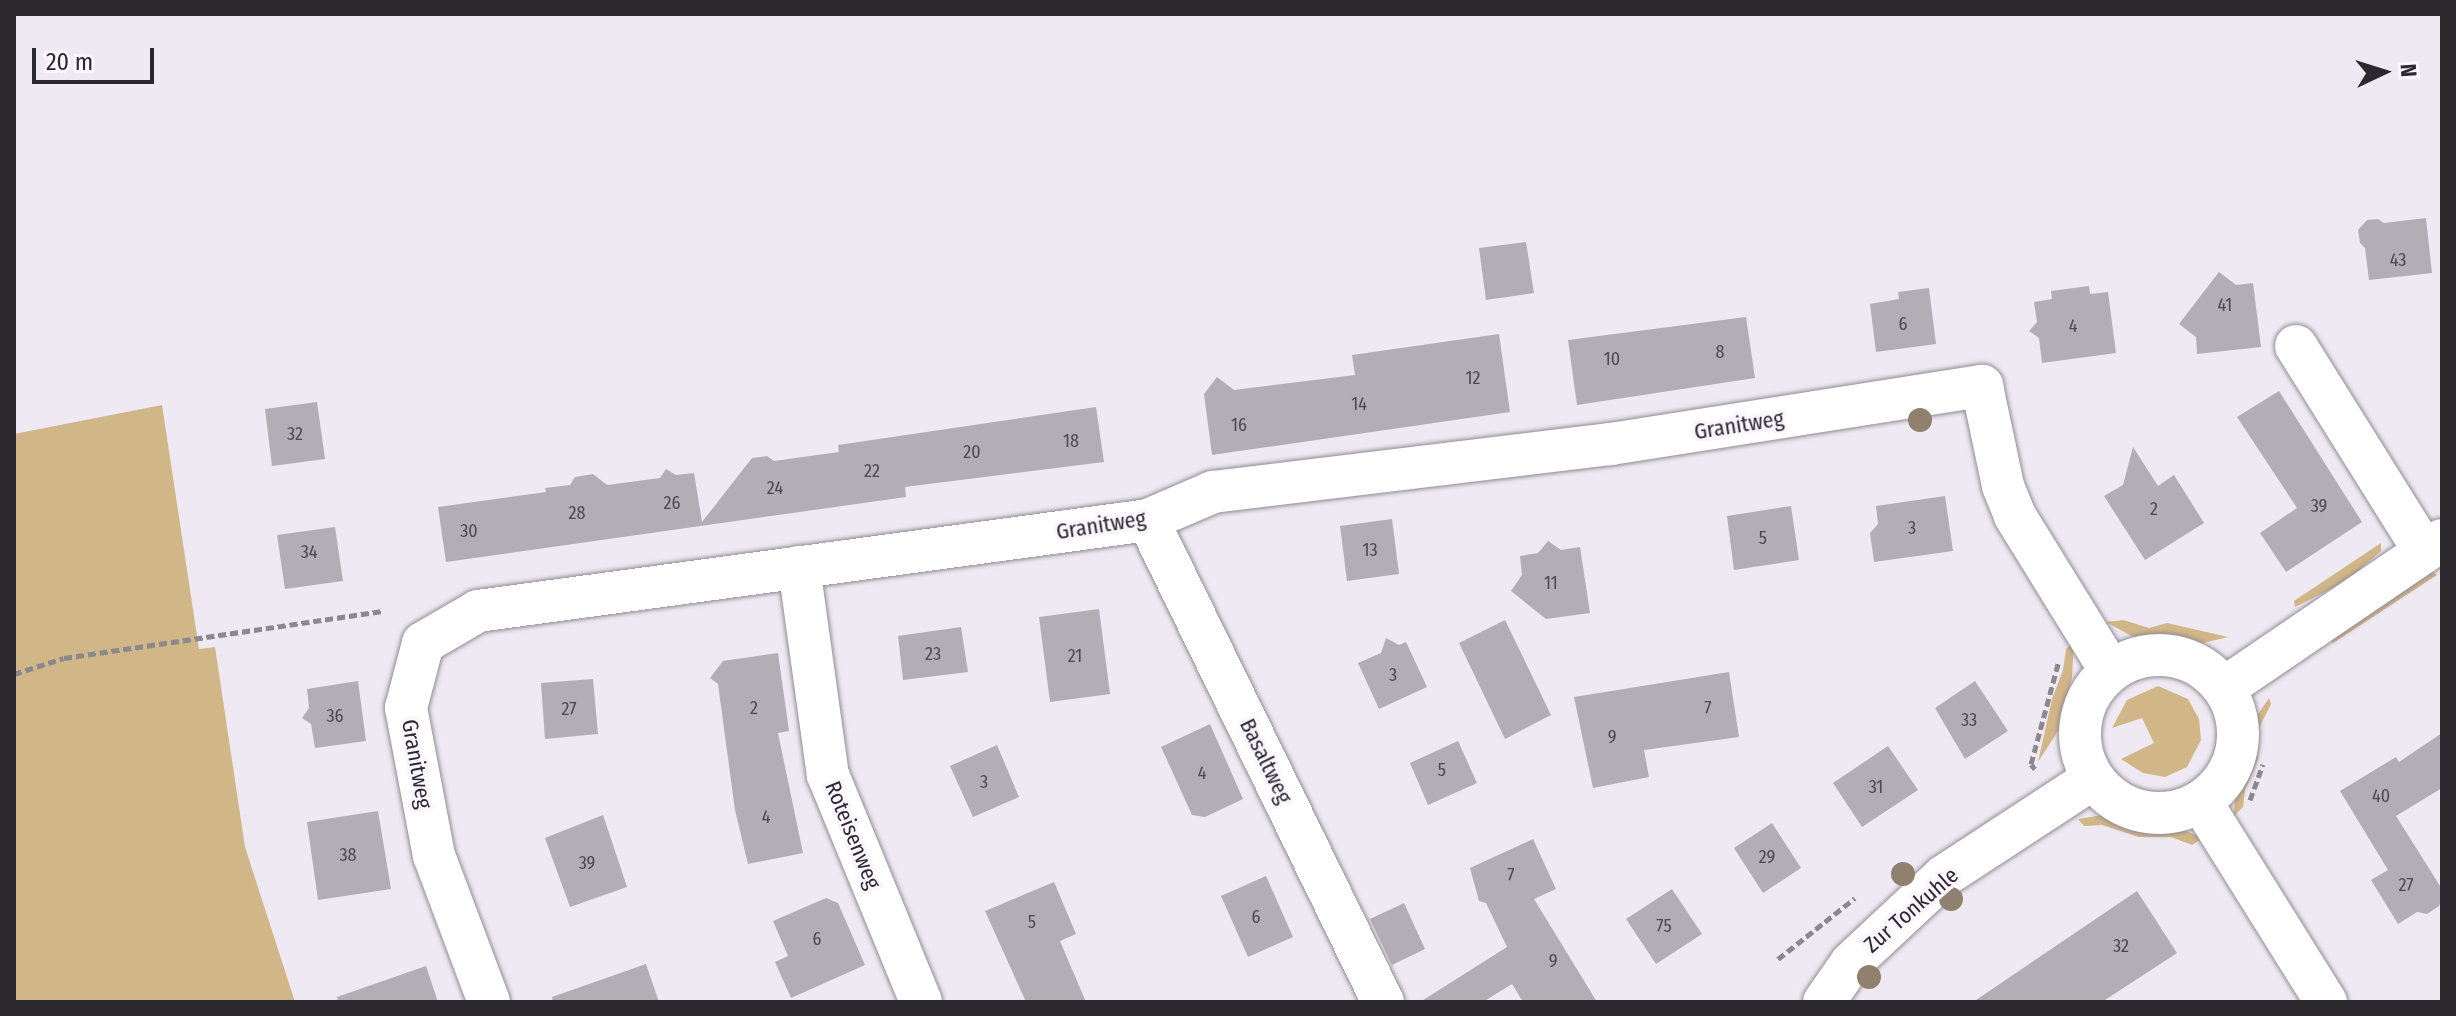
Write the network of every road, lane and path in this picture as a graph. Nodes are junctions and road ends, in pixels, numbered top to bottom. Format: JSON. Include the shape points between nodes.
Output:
{"nodes":[{"id":1,"x":2296,"y":346,"type":"dead end"},
{"id":2,"x":1148,"y":520,"type":"junction"},
{"id":3,"x":2433,"y":546,"type":"edge"},
{"id":4,"x":799,"y":567,"type":"junction"},
{"id":5,"x":383,"y":611,"type":"dead end"},
{"id":6,"x":2081,"y":625,"type":"junction"},
{"id":7,"x":2110,"y":670,"type":"junction"},
{"id":8,"x":14,"y":674,"type":"edge"},
{"id":9,"x":2224,"y":688,"type":"junction"},
{"id":10,"x":2075,"y":789,"type":"junction"},
{"id":11,"x":2201,"y":802,"type":"junction"},
{"id":12,"x":489,"y":1002,"type":"edge"},
{"id":13,"x":921,"y":1002,"type":"edge"},
{"id":14,"x":1383,"y":1002,"type":"edge"},
{"id":15,"x":1824,"y":1002,"type":"edge"},
{"id":16,"x":2326,"y":1002,"type":"edge"}],
"edges":[{"from":1,"to":3,"type":"street"},
{"from":2,"to":4,"type":"street","name":"Granitweg"},
{"from":2,"to":6,"type":"street","name":"Granitweg","via":[[1213,492],[1611,444],[1982,386],[2003,486],[2015,516]]},
{"from":2,"to":14,"type":"street","name":"Basaltweg"},
{"from":3,"to":9,"type":"street"},
{"from":4,"to":12,"type":"street","name":"Granitweg","via":[[478,611],[423,643],[406,708],[434,856]]},
{"from":4,"to":13,"type":"street","name":"Roteisenweg","via":[[828,775]]},
{"from":5,"to":8,"type":"path","via":[[64,658]]},
{"from":6,"to":7,"type":"street","name":"Granitweg"},
{"from":6,"to":10,"type":"path","via":[[2065,637],[2031,764]]},
{"from":7,"to":9,"type":"street","via":[[2139,656],[2171,654],[2201,666]]},
{"from":7,"to":10,"type":"street","via":[[2085,701]]},
{"from":9,"to":11,"type":"street","via":[[2237,718],[2237,750],[2224,780]]},
{"from":10,"to":11,"type":"street","via":[[2141,813],[2172,813]]},
{"from":10,"to":15,"type":"street","name":"Zur Tonkuhle","via":[[1944,876],[1851,963]]},
{"from":11,"to":16,"type":"street"}]}
